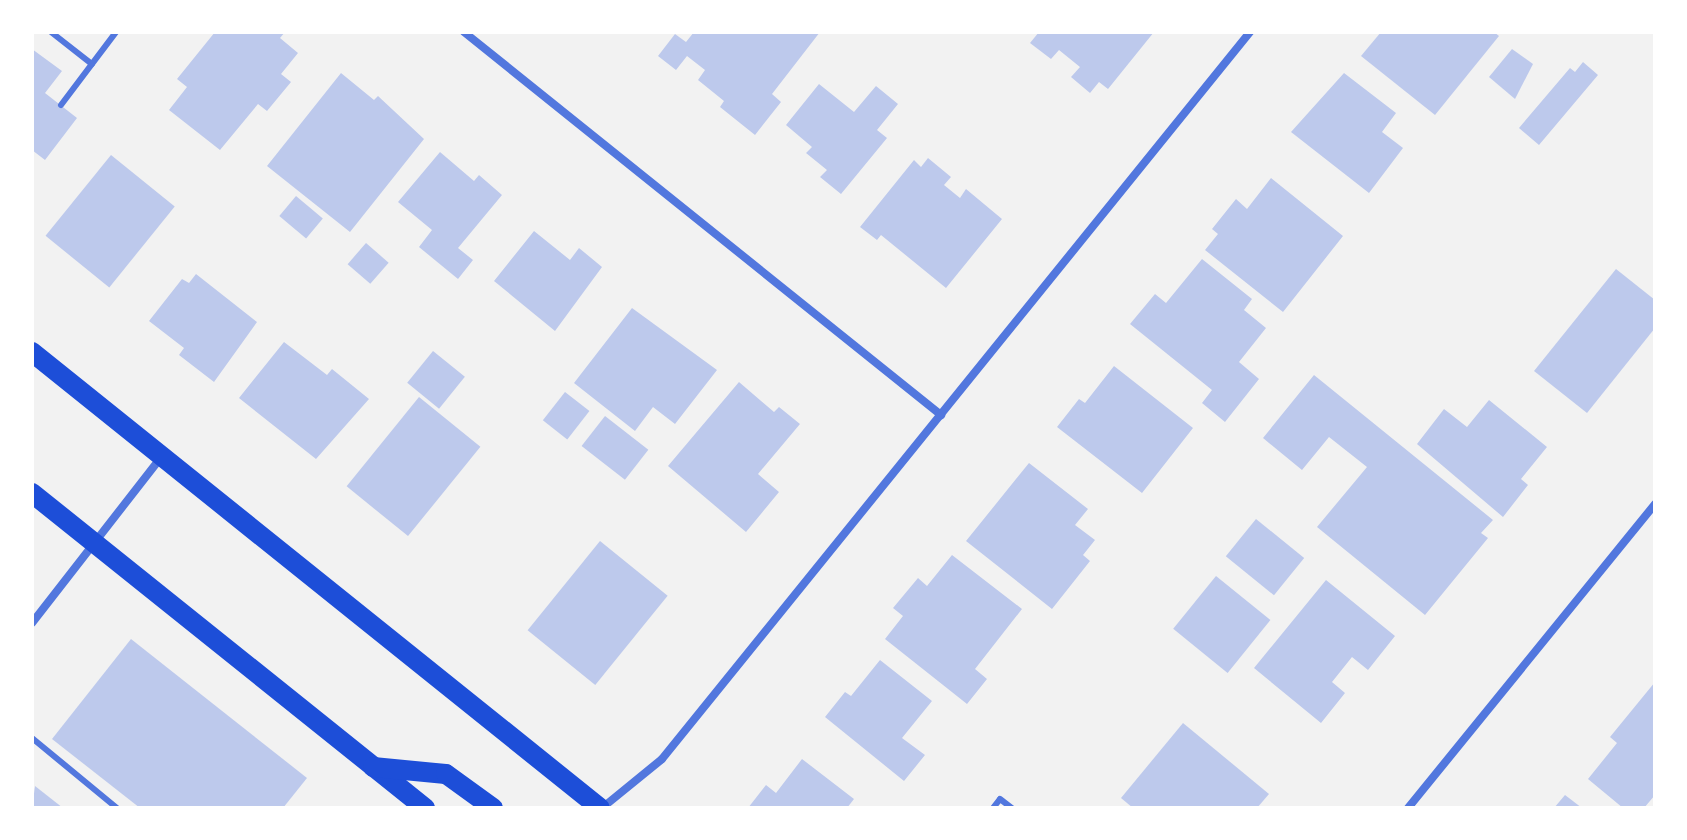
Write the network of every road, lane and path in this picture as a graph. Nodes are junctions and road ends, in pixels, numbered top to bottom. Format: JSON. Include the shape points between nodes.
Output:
{"nodes":[{"id":1,"x":51,"y":32,"type":"edge"},
{"id":2,"x":116,"y":32,"type":"edge"},
{"id":3,"x":464,"y":32,"type":"edge"},
{"id":4,"x":1250,"y":32,"type":"edge"},
{"id":5,"x":92,"y":64,"type":"junction"},
{"id":6,"x":61,"y":105,"type":"dead end"},
{"id":7,"x":32,"y":352,"type":"edge"},
{"id":8,"x":941,"y":415,"type":"junction"},
{"id":9,"x":163,"y":455,"type":"junction"},
{"id":10,"x":32,"y":493,"type":"edge"},
{"id":11,"x":1655,"y":504,"type":"edge"},
{"id":12,"x":95,"y":542,"type":"junction"},
{"id":13,"x":32,"y":623,"type":"edge"},
{"id":14,"x":32,"y":738,"type":"edge"},
{"id":15,"x":373,"y":767,"type":"junction"},
{"id":16,"x":117,"y":808,"type":"edge"},
{"id":17,"x":425,"y":808,"type":"edge"},
{"id":18,"x":493,"y":808,"type":"edge"},
{"id":19,"x":601,"y":808,"type":"edge"},
{"id":20,"x":993,"y":808,"type":"edge"},
{"id":21,"x":1012,"y":808,"type":"edge"},
{"id":22,"x":1408,"y":808,"type":"edge"}],
"edges":[{"from":1,"to":5,"type":"lane"},
{"from":2,"to":5,"type":"lane"},
{"from":3,"to":8,"type":"street"},
{"from":4,"to":8,"type":"street"},
{"from":5,"to":6,"type":"lane"},
{"from":7,"to":9,"type":"main road"},
{"from":8,"to":19,"type":"street","via":[[662,759]]},
{"from":9,"to":12,"type":"street"},
{"from":9,"to":19,"type":"main road"},
{"from":10,"to":12,"type":"main road"},
{"from":11,"to":22,"type":"street"},
{"from":12,"to":13,"type":"street"},
{"from":12,"to":15,"type":"main road"},
{"from":14,"to":16,"type":"lane"},
{"from":15,"to":17,"type":"main road"},
{"from":15,"to":18,"type":"main road","via":[[446,774]]},
{"from":20,"to":21,"type":"lane","via":[[1000,799]]}]}
